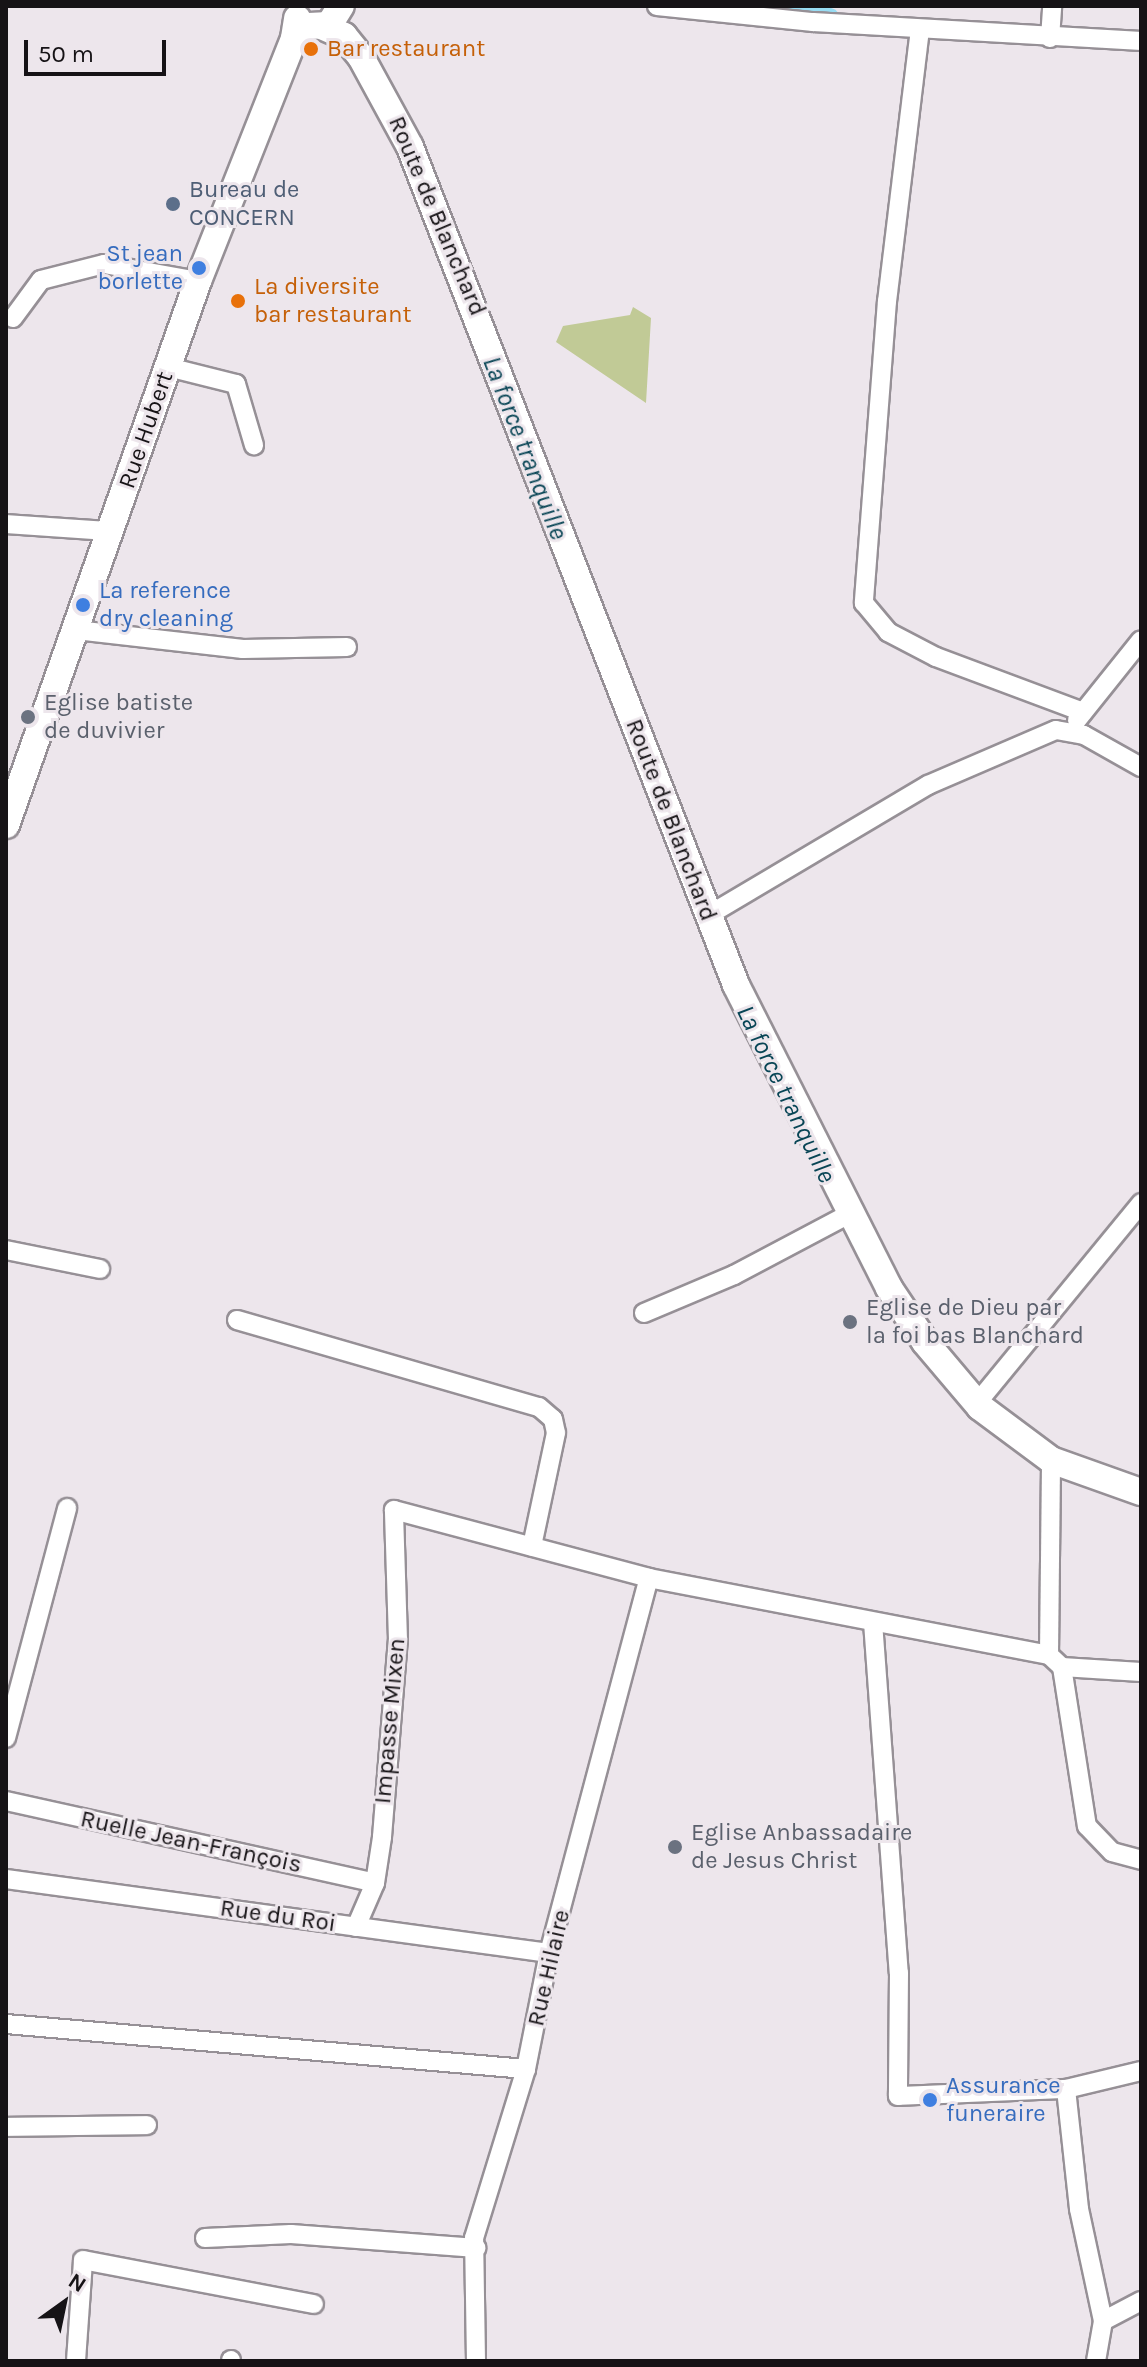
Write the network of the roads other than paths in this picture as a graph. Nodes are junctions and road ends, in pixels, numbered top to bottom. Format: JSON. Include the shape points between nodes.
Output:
{"nodes":[{"id":1,"x":657,"y":6,"type":"edge"},
{"id":2,"x":1052,"y":6,"type":"edge"},
{"id":3,"x":785,"y":12,"type":"edge"},
{"id":4,"x":312,"y":23,"type":"edge"},
{"id":5,"x":920,"y":29,"type":"junction"},
{"id":6,"x":1050,"y":38,"type":"junction"},
{"id":7,"x":1141,"y":41,"type":"edge"},
{"id":8,"x":198,"y":281,"type":"junction"},
{"id":9,"x":13,"y":318,"type":"dead end"},
{"id":10,"x":168,"y":367,"type":"junction"},
{"id":11,"x":254,"y":445,"type":"dead end"},
{"id":12,"x":6,"y":524,"type":"edge"},
{"id":13,"x":110,"y":531,"type":"junction"},
{"id":14,"x":76,"y":630,"type":"junction"},
{"id":15,"x":1141,"y":640,"type":"edge"},
{"id":16,"x":347,"y":647,"type":"dead end"},
{"id":17,"x":1083,"y":712,"type":"junction"},
{"id":18,"x":1067,"y":732,"type":"junction"},
{"id":19,"x":1141,"y":767,"type":"edge"},
{"id":20,"x":6,"y":825,"type":"edge"},
{"id":21,"x":709,"y":915,"type":"junction"},
{"id":22,"x":1141,"y":1203,"type":"edge"},
{"id":23,"x":851,"y":1213,"type":"junction"},
{"id":24,"x":6,"y":1250,"type":"edge"},
{"id":25,"x":100,"y":1269,"type":"dead end"},
{"id":26,"x":644,"y":1313,"type":"dead end"},
{"id":27,"x":237,"y":1320,"type":"dead end"},
{"id":28,"x":977,"y":1403,"type":"junction"},
{"id":29,"x":1051,"y":1460,"type":"junction"},
{"id":30,"x":1141,"y":1492,"type":"edge"},
{"id":31,"x":67,"y":1508,"type":"dead end"},
{"id":32,"x":532,"y":1546,"type":"junction"},
{"id":33,"x":649,"y":1578,"type":"junction"},
{"id":34,"x":873,"y":1622,"type":"junction"},
{"id":35,"x":1056,"y":1661,"type":"junction"},
{"id":36,"x":1141,"y":1672,"type":"edge"},
{"id":37,"x":6,"y":1738,"type":"edge"},
{"id":38,"x":6,"y":1801,"type":"edge"},
{"id":39,"x":1141,"y":1860,"type":"edge"},
{"id":40,"x":6,"y":1879,"type":"edge"},
{"id":41,"x":375,"y":1883,"type":"junction"},
{"id":42,"x":356,"y":1927,"type":"junction"},
{"id":43,"x":549,"y":1953,"type":"junction"},
{"id":44,"x":6,"y":2024,"type":"edge"},
{"id":45,"x":526,"y":2069,"type":"junction"},
{"id":46,"x":1141,"y":2071,"type":"edge"},
{"id":47,"x":1066,"y":2089,"type":"junction"},
{"id":48,"x":147,"y":2125,"type":"dead end"},
{"id":49,"x":6,"y":2127,"type":"edge"},
{"id":50,"x":205,"y":2238,"type":"dead end"},
{"id":51,"x":476,"y":2248,"type":"junction"},
{"id":52,"x":1141,"y":2301,"type":"edge"},
{"id":53,"x":314,"y":2304,"type":"dead end"},
{"id":54,"x":1103,"y":2321,"type":"junction"},
{"id":55,"x":76,"y":2361,"type":"edge"},
{"id":56,"x":476,"y":2361,"type":"edge"},
{"id":57,"x":1096,"y":2361,"type":"edge"}],
"edges":[{"from":1,"to":3,"type":"street"},
{"from":2,"to":6,"type":"street"},
{"from":3,"to":5,"type":"street"},
{"from":4,"to":8,"type":"street","name":"Rue Hubert"},
{"from":4,"to":21,"type":"street","name":"Route de Blanchard","via":[[382,88],[410,147]]},
{"from":5,"to":6,"type":"street"},
{"from":5,"to":17,"type":"street","via":[[887,301],[864,603],[888,632],[936,657]]},
{"from":6,"to":7,"type":"street"},
{"from":8,"to":9,"type":"street","via":[[104,264],[41,280]]},
{"from":8,"to":10,"type":"street","name":"Rue Hubert"},
{"from":10,"to":11,"type":"street","via":[[236,384]]},
{"from":10,"to":13,"type":"street","name":"Rue Hubert"},
{"from":12,"to":13,"type":"street"},
{"from":13,"to":14,"type":"street","name":"Rue Hubert"},
{"from":14,"to":16,"type":"street","via":[[243,649]]},
{"from":14,"to":20,"type":"street","name":"Rue Hubert"},
{"from":15,"to":17,"type":"street"},
{"from":17,"to":18,"type":"street"},
{"from":18,"to":19,"type":"street","via":[[1100,742]]},
{"from":18,"to":21,"type":"street","via":[[1056,730],[928,785]]},
{"from":21,"to":23,"type":"street","name":"Route de Blanchard","via":[[736,985]]},
{"from":22,"to":28,"type":"street"},
{"from":23,"to":26,"type":"street","via":[[734,1275]]},
{"from":23,"to":28,"type":"street","name":"Route de Blanchard","via":[[889,1288],[925,1342]]},
{"from":24,"to":25,"type":"street"},
{"from":27,"to":32,"type":"street","via":[[539,1407],[553,1419],[556,1433]]},
{"from":28,"to":29,"type":"street","name":"Route de Blanchard"},
{"from":29,"to":30,"type":"street","name":"Route de Blanchard"},
{"from":29,"to":35,"type":"street"},
{"from":31,"to":37,"type":"street"},
{"from":32,"to":33,"type":"street"},
{"from":32,"to":41,"type":"street","name":"Impasse Mixen","via":[[394,1510],[398,1640]]},
{"from":33,"to":34,"type":"street"},
{"from":33,"to":43,"type":"street","name":"Rue Hilaire"},
{"from":34,"to":35,"type":"street"},
{"from":34,"to":47,"type":"street","via":[[899,1973],[898,2096]]},
{"from":35,"to":36,"type":"street"},
{"from":35,"to":39,"type":"street","via":[[1087,1826],[1112,1852]]},
{"from":38,"to":41,"type":"street","name":"Ruelle Jean-François"},
{"from":40,"to":42,"type":"street","name":"Rue du Roi"},
{"from":41,"to":42,"type":"street","name":"Impasse Mixen"},
{"from":42,"to":43,"type":"street","name":"Rue du Roi"},
{"from":43,"to":45,"type":"street","name":"Rue Hilaire"},
{"from":44,"to":45,"type":"street"},
{"from":45,"to":51,"type":"street","name":"Rue Hilaire","via":[[474,2238]]},
{"from":46,"to":47,"type":"street"},
{"from":47,"to":54,"type":"street","via":[[1079,2209]]},
{"from":48,"to":49,"type":"street"},
{"from":50,"to":51,"type":"street","via":[[291,2234]]},
{"from":51,"to":56,"type":"street","name":"Rue Hilaire"},
{"from":52,"to":54,"type":"street"},
{"from":53,"to":55,"type":"street","via":[[83,2260]]},
{"from":54,"to":57,"type":"street"}]}
